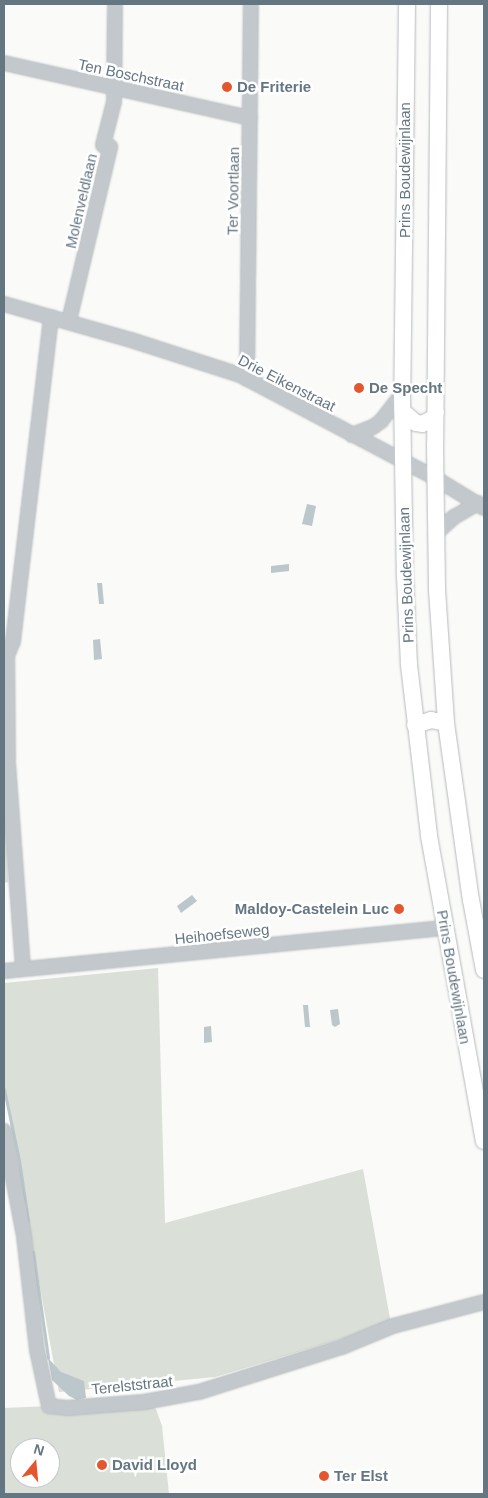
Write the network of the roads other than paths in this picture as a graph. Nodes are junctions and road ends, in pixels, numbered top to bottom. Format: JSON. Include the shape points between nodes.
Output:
{"nodes":[{"id":1,"x":115,"y":4,"type":"edge"},
{"id":2,"x":251,"y":4,"type":"edge"},
{"id":3,"x":407,"y":4,"type":"edge"},
{"id":4,"x":439,"y":4,"type":"edge"},
{"id":5,"x":4,"y":63,"type":"edge"},
{"id":6,"x":115,"y":88,"type":"junction"},
{"id":7,"x":250,"y":118,"type":"junction"},
{"id":8,"x":4,"y":304,"type":"edge"},
{"id":9,"x":51,"y":317,"type":"junction"},
{"id":10,"x":69,"y":321,"type":"junction"},
{"id":11,"x":247,"y":379,"type":"junction"},
{"id":12,"x":402,"y":394,"type":"junction"},
{"id":13,"x":403,"y":412,"type":"junction"},
{"id":14,"x":436,"y":412,"type":"junction"},
{"id":15,"x":352,"y":435,"type":"junction"},
{"id":16,"x":404,"y":462,"type":"junction"},
{"id":17,"x":435,"y":478,"type":"junction"},
{"id":18,"x":481,"y":505,"type":"edge"},
{"id":19,"x":435,"y":534,"type":"junction"},
{"id":20,"x":5,"y":656,"type":"edge"},
{"id":21,"x":446,"y":722,"type":"junction"},
{"id":22,"x":415,"y":725,"type":"junction"},
{"id":23,"x":444,"y":928,"type":"junction"},
{"id":24,"x":23,"y":968,"type":"junction"},
{"id":25,"x":484,"y":970,"type":"edge"},
{"id":26,"x":4,"y":971,"type":"edge"},
{"id":27,"x":4,"y":1131,"type":"edge"},
{"id":28,"x":484,"y":1141,"type":"edge"},
{"id":29,"x":484,"y":1302,"type":"edge"}],
"edges":[{"from":1,"to":6,"type":"street","name":"Molenveldlaan"},
{"from":2,"to":7,"type":"street","name":"Ter Voortlaan"},
{"from":3,"to":12,"type":"main road","name":"Prins Boudewijnlaan"},
{"from":4,"to":14,"type":"main road","name":"Prins Boudewijnlaan"},
{"from":5,"to":6,"type":"street","name":"Ten Boschstraat"},
{"from":6,"to":7,"type":"street","name":"Ten Boschstraat"},
{"from":6,"to":10,"type":"street","name":"Molenveldlaan","via":[[103,145],[110,147]]},
{"from":7,"to":11,"type":"street","name":"Ter Voortlaan"},
{"from":8,"to":9,"type":"street","name":"Drie Eikenstraat"},
{"from":9,"to":10,"type":"street","name":"Drie Eikenstraat"},
{"from":9,"to":20,"type":"street","via":[[13,641]]},
{"from":10,"to":11,"type":"street","name":"Drie Eikenstraat","via":[[219,367]]},
{"from":11,"to":15,"type":"street","name":"Drie Eikenstraat"},
{"from":12,"to":13,"type":"main road","name":"Prins Boudewijnlaan"},
{"from":12,"to":15,"type":"street","via":[[381,421]]},
{"from":13,"to":14,"type":"main road","via":[[422,424],[434,418]]},
{"from":13,"to":16,"type":"main road","name":"Prins Boudewijnlaan"},
{"from":14,"to":17,"type":"main road","name":"Prins Boudewijnlaan"},
{"from":15,"to":16,"type":"street","name":"Drie Eikenstraat"},
{"from":16,"to":17,"type":"street","name":"Drie Eikenstraat"},
{"from":16,"to":22,"type":"main road","name":"Prins Boudewijnlaan","via":[[404,577]]},
{"from":17,"to":18,"type":"street","name":"Drie Eikenstraat"},
{"from":17,"to":19,"type":"main road","name":"Prins Boudewijnlaan"},
{"from":18,"to":19,"type":"street","via":[[454,517]]},
{"from":19,"to":21,"type":"main road","name":"Prins Boudewijnlaan"},
{"from":20,"to":24,"type":"street","via":[[9,779]]},
{"from":21,"to":22,"type":"main road","via":[[431,720]]},
{"from":21,"to":25,"type":"main road","name":"Prins Boudewijnlaan","via":[[466,871]]},
{"from":22,"to":23,"type":"main road","name":"Prins Boudewijnlaan"},
{"from":23,"to":24,"type":"street","name":"Heihoefseweg"},
{"from":23,"to":28,"type":"main road","name":"Prins Boudewijnlaan"},
{"from":24,"to":26,"type":"street","name":"Heihoefseweg"},
{"from":27,"to":29,"type":"street","name":"Terelststraat","via":[[24,1236],[37,1350],[49,1406],[67,1408],[144,1402],[190,1394],[342,1347],[393,1326]]}]}
